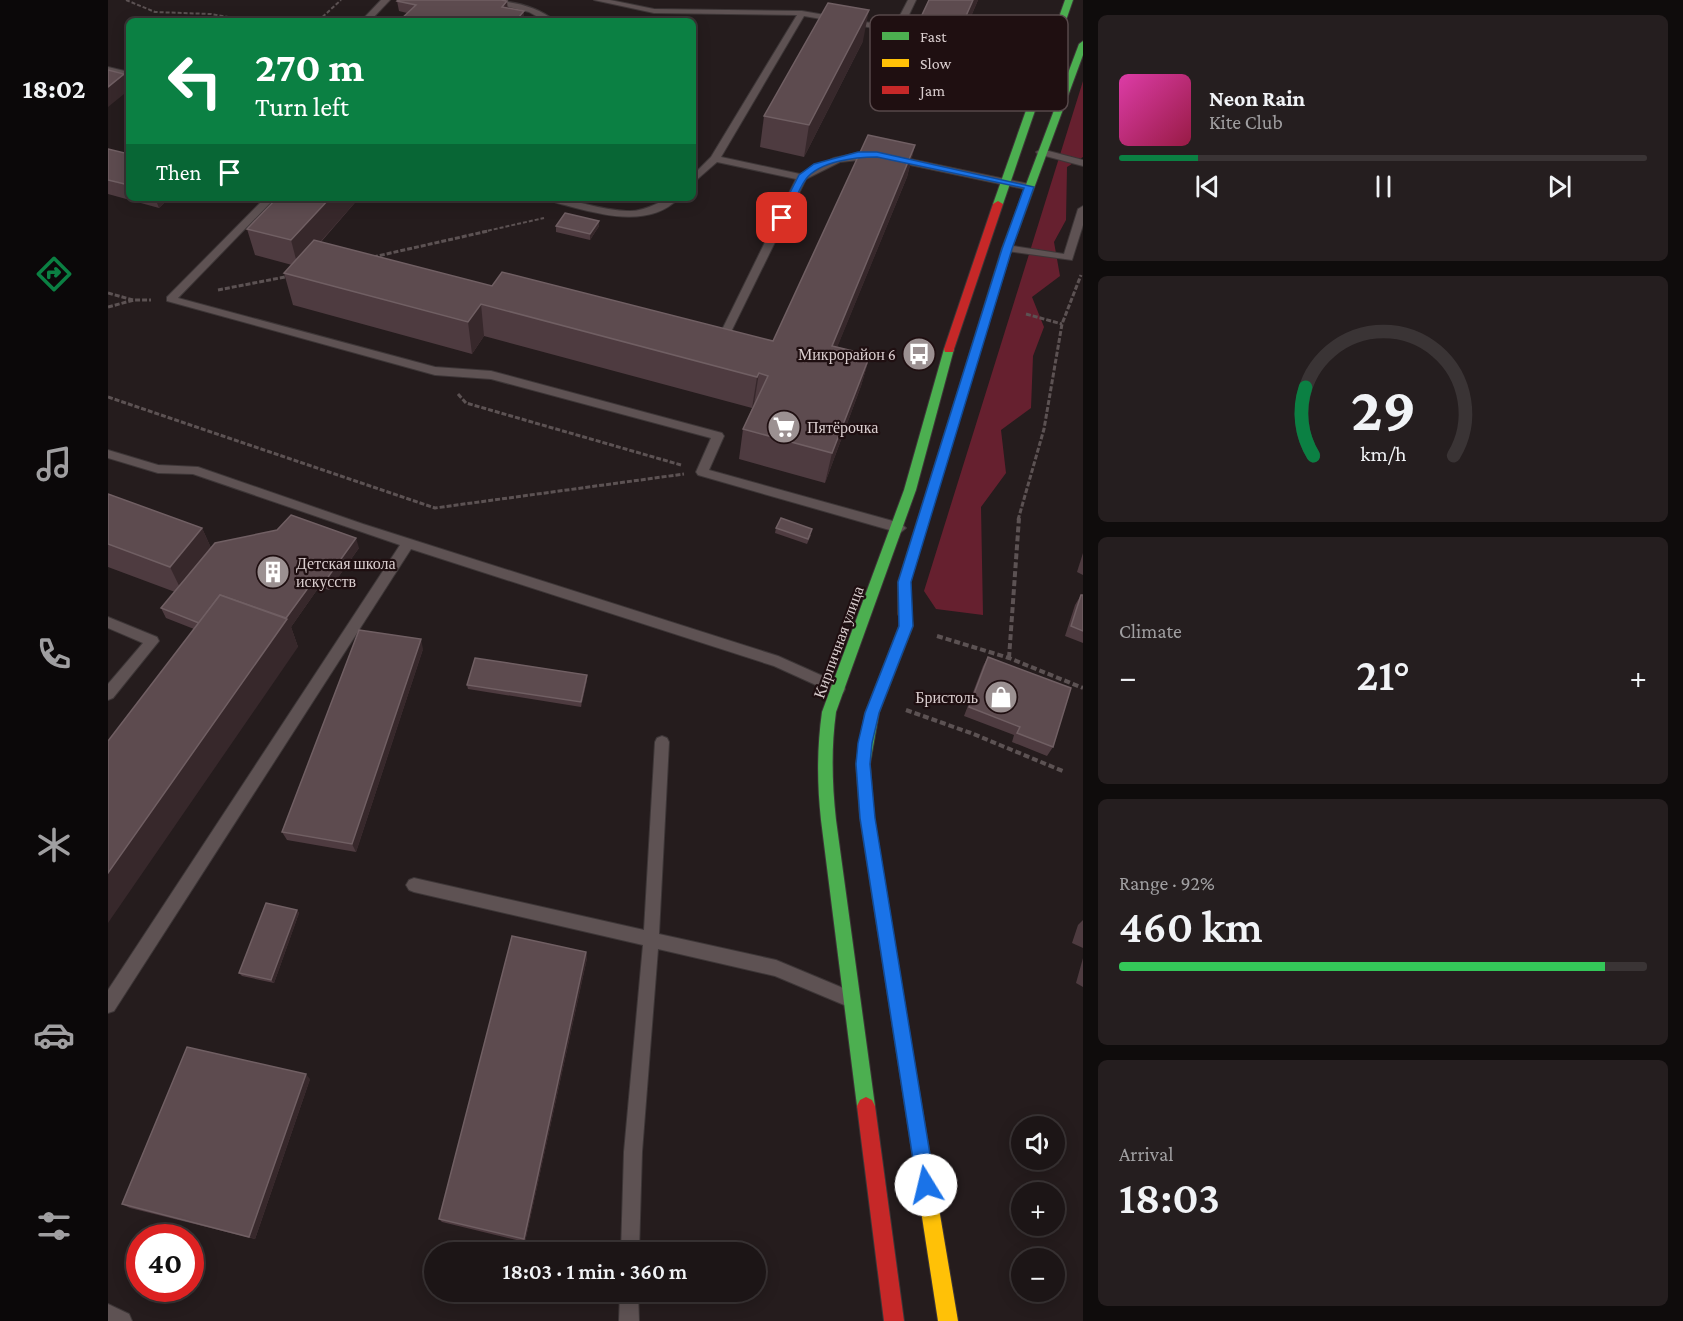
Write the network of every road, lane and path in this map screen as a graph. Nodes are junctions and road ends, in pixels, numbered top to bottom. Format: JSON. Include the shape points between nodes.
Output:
{"nodes":[{"id":1,"x":126,"y":0,"type":"edge"},
{"id":2,"x":341,"y":0,"type":"edge"},
{"id":3,"x":386,"y":0,"type":"edge"},
{"id":4,"x":486,"y":0,"type":"edge"},
{"id":5,"x":598,"y":0,"type":"edge"},
{"id":6,"x":912,"y":0,"type":"edge"},
{"id":7,"x":1069,"y":0,"type":"edge"},
{"id":8,"x":654,"y":11,"type":"junction"},
{"id":9,"x":802,"y":14,"type":"junction"},
{"id":10,"x":904,"y":15,"type":"edge"},
{"id":11,"x":1064,"y":15,"type":"edge"},
{"id":12,"x":234,"y":18,"type":"edge"},
{"id":13,"x":321,"y":18,"type":"edge"},
{"id":14,"x":368,"y":18,"type":"edge"},
{"id":15,"x":546,"y":18,"type":"edge"},
{"id":16,"x":649,"y":18,"type":"edge"},
{"id":17,"x":870,"y":25,"type":"edge"},
{"id":18,"x":1083,"y":44,"type":"edge"},
{"id":19,"x":108,"y":70,"type":"edge"},
{"id":20,"x":126,"y":74,"type":"edge"},
{"id":21,"x":1068,"y":82,"type":"edge"},
{"id":22,"x":1030,"y":111,"type":"edge"},
{"id":23,"x":1057,"y":111,"type":"edge"},
{"id":24,"x":1041,"y":152,"type":"junction"},
{"id":25,"x":715,"y":159,"type":"junction"},
{"id":26,"x":1083,"y":163,"type":"edge"},
{"id":27,"x":696,"y":177,"type":"edge"},
{"id":28,"x":802,"y":177,"type":"junction"},
{"id":29,"x":1005,"y":182,"type":"junction"},
{"id":30,"x":1029,"y":187,"type":"junction"},
{"id":31,"x":267,"y":201,"type":"edge"},
{"id":32,"x":564,"y":201,"type":"edge"},
{"id":33,"x":671,"y":201,"type":"edge"},
{"id":34,"x":1083,"y":209,"type":"edge"},
{"id":35,"x":545,"y":218,"type":"dead end"},
{"id":36,"x":1007,"y":249,"type":"junction"},
{"id":37,"x":365,"y":260,"type":"edge"},
{"id":38,"x":1083,"y":269,"type":"edge"},
{"id":39,"x":297,"y":274,"type":"edge"},
{"id":40,"x":216,"y":290,"type":"dead end"},
{"id":41,"x":108,"y":293,"type":"edge"},
{"id":42,"x":108,"y":307,"type":"edge"},
{"id":43,"x":1026,"y":314,"type":"dead end"},
{"id":44,"x":1062,"y":324,"type":"junction"},
{"id":45,"x":722,"y":340,"type":"edge"},
{"id":46,"x":435,"y":371,"type":"junction"},
{"id":47,"x":108,"y":397,"type":"edge"},
{"id":48,"x":108,"y":454,"type":"edge"},
{"id":49,"x":702,"y":472,"type":"junction"},
{"id":50,"x":897,"y":528,"type":"junction"},
{"id":51,"x":920,"y":533,"type":"junction"},
{"id":52,"x":408,"y":543,"type":"junction"},
{"id":53,"x":108,"y":622,"type":"edge"},
{"id":54,"x":928,"y":633,"type":"dead end"},
{"id":55,"x":1009,"y":658,"type":"junction"},
{"id":56,"x":1083,"y":688,"type":"edge"},
{"id":57,"x":838,"y":690,"type":"junction"},
{"id":58,"x":108,"y":694,"type":"edge"},
{"id":59,"x":877,"y":700,"type":"junction"},
{"id":60,"x":662,"y":742,"type":"dead end"},
{"id":61,"x":1065,"y":772,"type":"dead end"},
{"id":62,"x":414,"y":885,"type":"dead end"},
{"id":63,"x":651,"y":939,"type":"junction"},
{"id":64,"x":853,"y":1000,"type":"junction"},
{"id":65,"x":108,"y":1005,"type":"edge"},
{"id":66,"x":630,"y":1242,"type":"edge"},
{"id":67,"x":629,"y":1302,"type":"edge"},
{"id":68,"x":108,"y":1313,"type":"edge"},
{"id":69,"x":122,"y":1321,"type":"edge"},
{"id":70,"x":629,"y":1321,"type":"edge"},
{"id":71,"x":894,"y":1321,"type":"edge"},
{"id":72,"x":948,"y":1321,"type":"edge"}],
"edges":[{"from":1,"to":12,"type":"path","via":[[155,12]]},
{"from":2,"to":13,"type":"path"},
{"from":3,"to":14,"type":"lane"},
{"from":4,"to":15,"type":"lane","via":[[532,10]]},
{"from":5,"to":8,"type":"lane"},
{"from":6,"to":10,"type":"lane"},
{"from":7,"to":11,"type":"street","name":"Кирпичная улица"},
{"from":8,"to":9,"type":"lane"},
{"from":8,"to":16,"type":"lane"},
{"from":9,"to":17,"type":"lane"},
{"from":9,"to":25,"type":"lane"},
{"from":18,"to":21,"type":"street"},
{"from":19,"to":20,"type":"lane"},
{"from":22,"to":29,"type":"street","name":"Кирпичная улица"},
{"from":23,"to":24,"type":"street"},
{"from":24,"to":26,"type":"lane"},
{"from":24,"to":30,"type":"street"},
{"from":25,"to":27,"type":"lane"},
{"from":25,"to":28,"type":"lane"},
{"from":28,"to":29,"type":"lane","via":[[817,166],[858,154]]},
{"from":28,"to":45,"type":"lane"},
{"from":29,"to":30,"type":"lane"},
{"from":29,"to":50,"type":"street","name":"Кирпичная улица","via":[[956,324]]},
{"from":30,"to":36,"type":"street"},
{"from":31,"to":46,"type":"lane","via":[[171,299]]},
{"from":32,"to":33,"type":"lane","via":[[643,214]]},
{"from":34,"to":36,"type":"lane","via":[[1068,258]]},
{"from":35,"to":37,"type":"path"},
{"from":36,"to":51,"type":"street"},
{"from":38,"to":44,"type":"path"},
{"from":39,"to":40,"type":"path"},
{"from":41,"to":42,"type":"path","via":[[134,300]]},
{"from":43,"to":44,"type":"path"},
{"from":44,"to":55,"type":"path","via":[[1044,429],[1017,524]]},
{"from":46,"to":49,"type":"path","via":[[466,403]]},
{"from":46,"to":49,"type":"lane","via":[[491,375],[718,436]]},
{"from":47,"to":49,"type":"path","via":[[435,508]]},
{"from":48,"to":52,"type":"lane","via":[[158,469],[194,470]]},
{"from":49,"to":50,"type":"lane"},
{"from":50,"to":51,"type":"lane"},
{"from":50,"to":57,"type":"street","name":"Кирпичная улица"},
{"from":51,"to":59,"type":"street","via":[[904,582],[906,626]]},
{"from":52,"to":57,"type":"lane","via":[[778,662]]},
{"from":52,"to":65,"type":"lane"},
{"from":53,"to":58,"type":"lane","via":[[152,641]]},
{"from":54,"to":55,"type":"path"},
{"from":55,"to":56,"type":"path"},
{"from":57,"to":64,"type":"street","name":"Кирпичная улица","via":[[824,737],[823,760]]},
{"from":59,"to":61,"type":"path"},
{"from":59,"to":72,"type":"street","via":[[863,764],[867,818]]},
{"from":60,"to":63,"type":"lane"},
{"from":62,"to":63,"type":"lane"},
{"from":63,"to":64,"type":"lane","via":[[776,968]]},
{"from":63,"to":66,"type":"lane","via":[[633,1152]]},
{"from":64,"to":71,"type":"street","name":"Кирпичная улица"},
{"from":67,"to":70,"type":"lane"},
{"from":68,"to":69,"type":"lane"}]}
